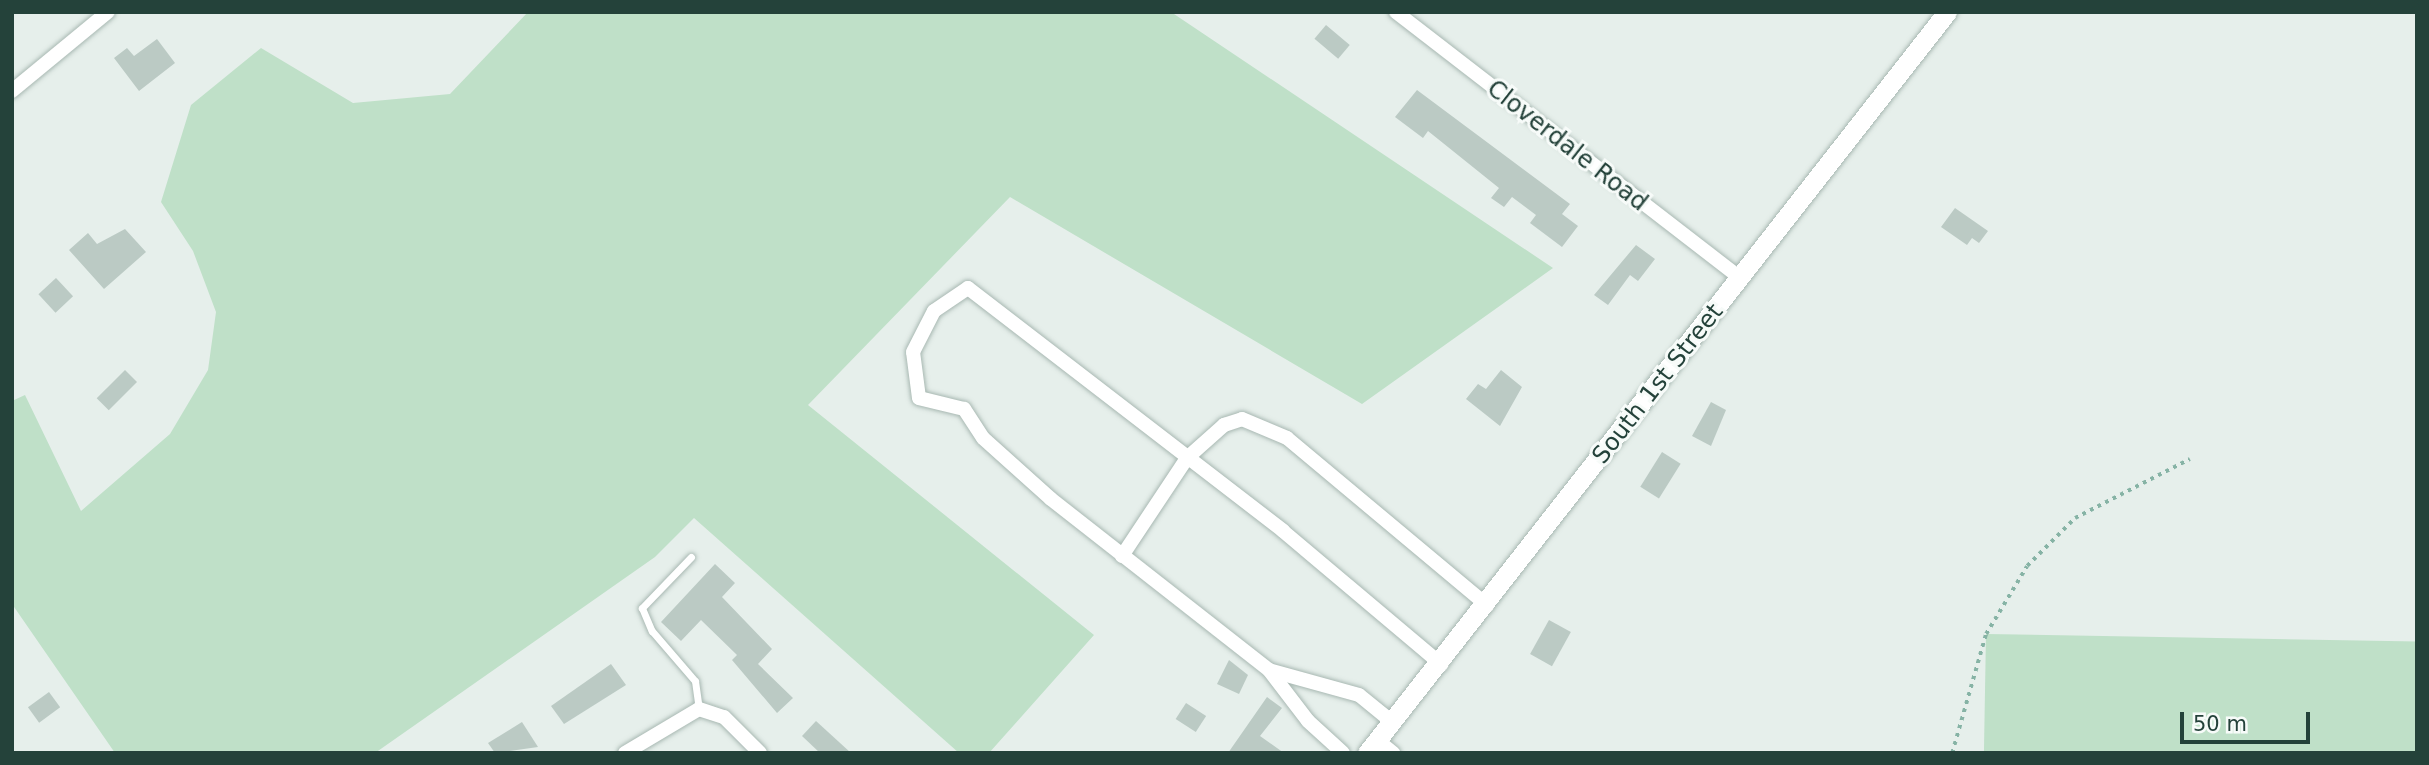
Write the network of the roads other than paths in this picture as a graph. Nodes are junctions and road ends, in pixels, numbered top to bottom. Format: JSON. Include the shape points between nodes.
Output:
{"nodes":[{"id":1,"x":108,"y":12,"type":"edge"},
{"id":2,"x":1396,"y":12,"type":"edge"},
{"id":3,"x":1947,"y":12,"type":"edge"},
{"id":4,"x":12,"y":91,"type":"edge"},
{"id":5,"x":1740,"y":278,"type":"junction"},
{"id":6,"x":1188,"y":458,"type":"junction"},
{"id":7,"x":1122,"y":556,"type":"junction"},
{"id":8,"x":691,"y":557,"type":"dead end"},
{"id":9,"x":1487,"y":605,"type":"junction"},
{"id":10,"x":1441,"y":664,"type":"junction"},
{"id":11,"x":1269,"y":670,"type":"junction"},
{"id":12,"x":705,"y":710,"type":"junction"},
{"id":13,"x":1391,"y":722,"type":"junction"},
{"id":14,"x":1372,"y":746,"type":"edge"},
{"id":15,"x":625,"y":753,"type":"edge"},
{"id":16,"x":760,"y":753,"type":"edge"},
{"id":17,"x":1343,"y":753,"type":"edge"},
{"id":18,"x":1393,"y":753,"type":"edge"}],
"edges":[{"from":1,"to":4,"type":"street"},
{"from":2,"to":5,"type":"street","name":"Cloverdale Road"},
{"from":3,"to":5,"type":"main road","name":"South 1st Street"},
{"from":5,"to":9,"type":"main road","name":"South 1st Street"},
{"from":6,"to":7,"type":"street"},
{"from":6,"to":7,"type":"street","via":[[968,289],[934,311],[913,352],[919,398],[964,409],[1005,459]]},
{"from":6,"to":9,"type":"street","via":[[1224,425],[1242,419],[1274,429]]},
{"from":6,"to":10,"type":"street"},
{"from":7,"to":11,"type":"street"},
{"from":8,"to":12,"type":"lane","via":[[642,608],[652,631],[695,681]]},
{"from":9,"to":10,"type":"main road","name":"South 1st Street"},
{"from":10,"to":13,"type":"main road","name":"South 1st Street"},
{"from":11,"to":13,"type":"street","via":[[1359,695]]},
{"from":11,"to":17,"type":"street","via":[[1308,721]]},
{"from":12,"to":15,"type":"street"},
{"from":12,"to":16,"type":"street"},
{"from":13,"to":14,"type":"main road","name":"South 1st Street"},
{"from":14,"to":18,"type":"street"}]}
